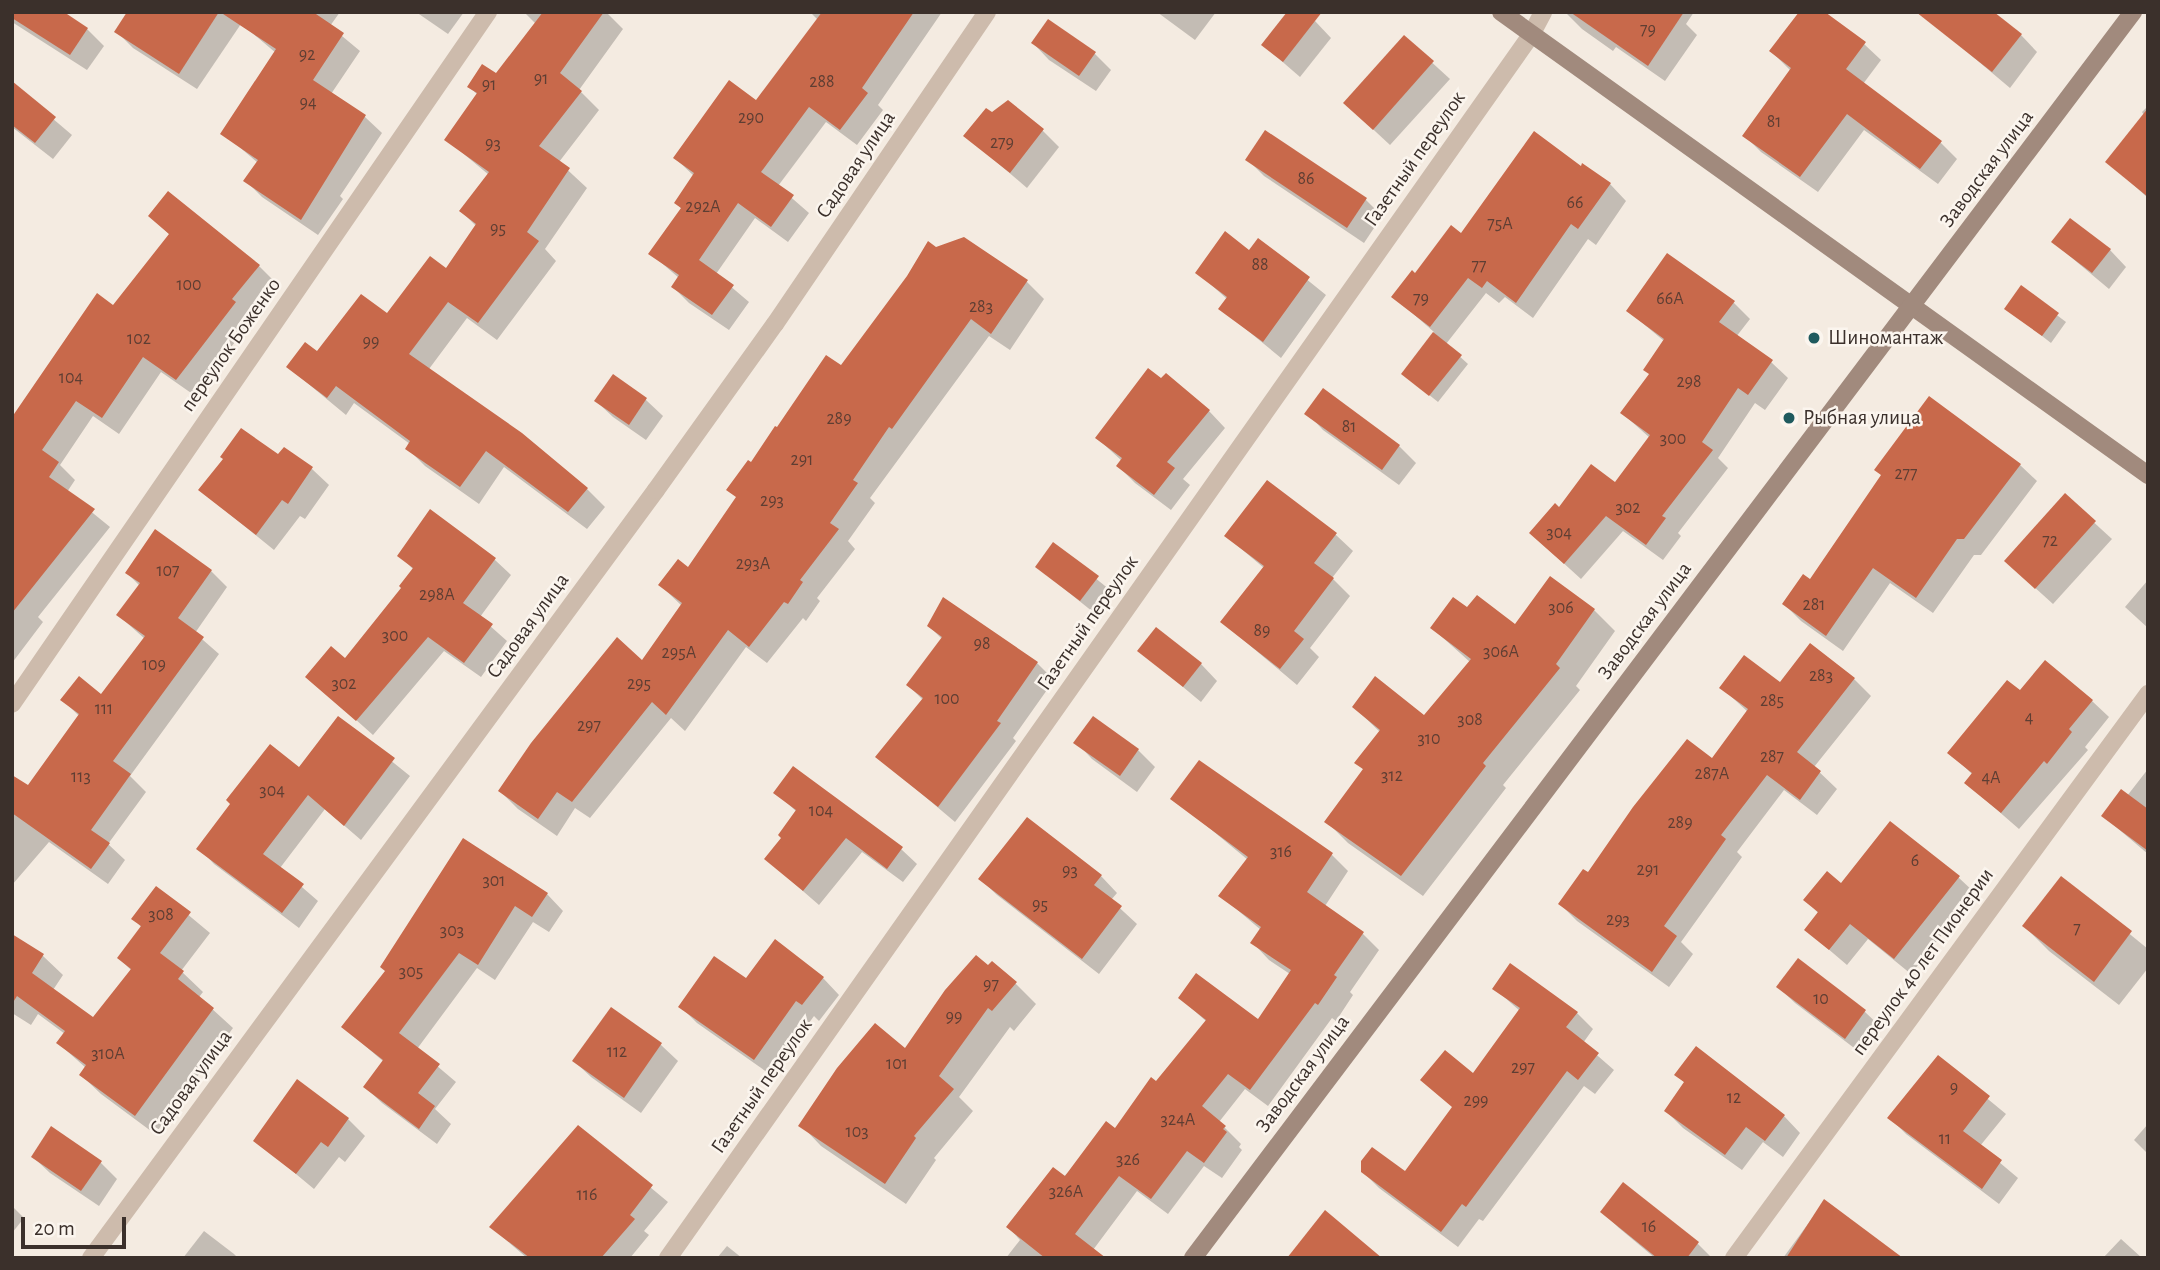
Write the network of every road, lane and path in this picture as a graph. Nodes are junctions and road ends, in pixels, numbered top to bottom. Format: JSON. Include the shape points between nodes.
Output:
{"nodes":[{"id":1,"x":488,"y":12,"type":"edge"},
{"id":2,"x":988,"y":12,"type":"edge"},
{"id":3,"x":1501,"y":12,"type":"edge"},
{"id":4,"x":1543,"y":12,"type":"edge"},
{"id":5,"x":2133,"y":12,"type":"edge"},
{"id":6,"x":1531,"y":35,"type":"junction"},
{"id":7,"x":1911,"y":307,"type":"junction"},
{"id":8,"x":2148,"y":475,"type":"edge"},
{"id":9,"x":2148,"y":694,"type":"edge"},
{"id":10,"x":12,"y":704,"type":"edge"},
{"id":11,"x":91,"y":1258,"type":"edge"},
{"id":12,"x":668,"y":1258,"type":"edge"},
{"id":13,"x":1193,"y":1258,"type":"edge"},
{"id":14,"x":1734,"y":1258,"type":"edge"}],
"edges":[{"from":1,"to":10,"type":"street","name":"переулок Боженко"},
{"from":2,"to":11,"type":"street","name":"Садовая улица","via":[[656,490]]},
{"from":3,"to":6,"type":"main road"},
{"from":4,"to":6,"type":"street","name":"Газетный переулок"},
{"from":5,"to":7,"type":"main road","name":"Заводская улица"},
{"from":6,"to":7,"type":"main road"},
{"from":6,"to":12,"type":"street","name":"Газетный переулок"},
{"from":7,"to":8,"type":"main road"},
{"from":7,"to":13,"type":"main road","name":"Заводская улица"},
{"from":9,"to":14,"type":"street","name":"переулок 40 лет Пионерии"}]}
